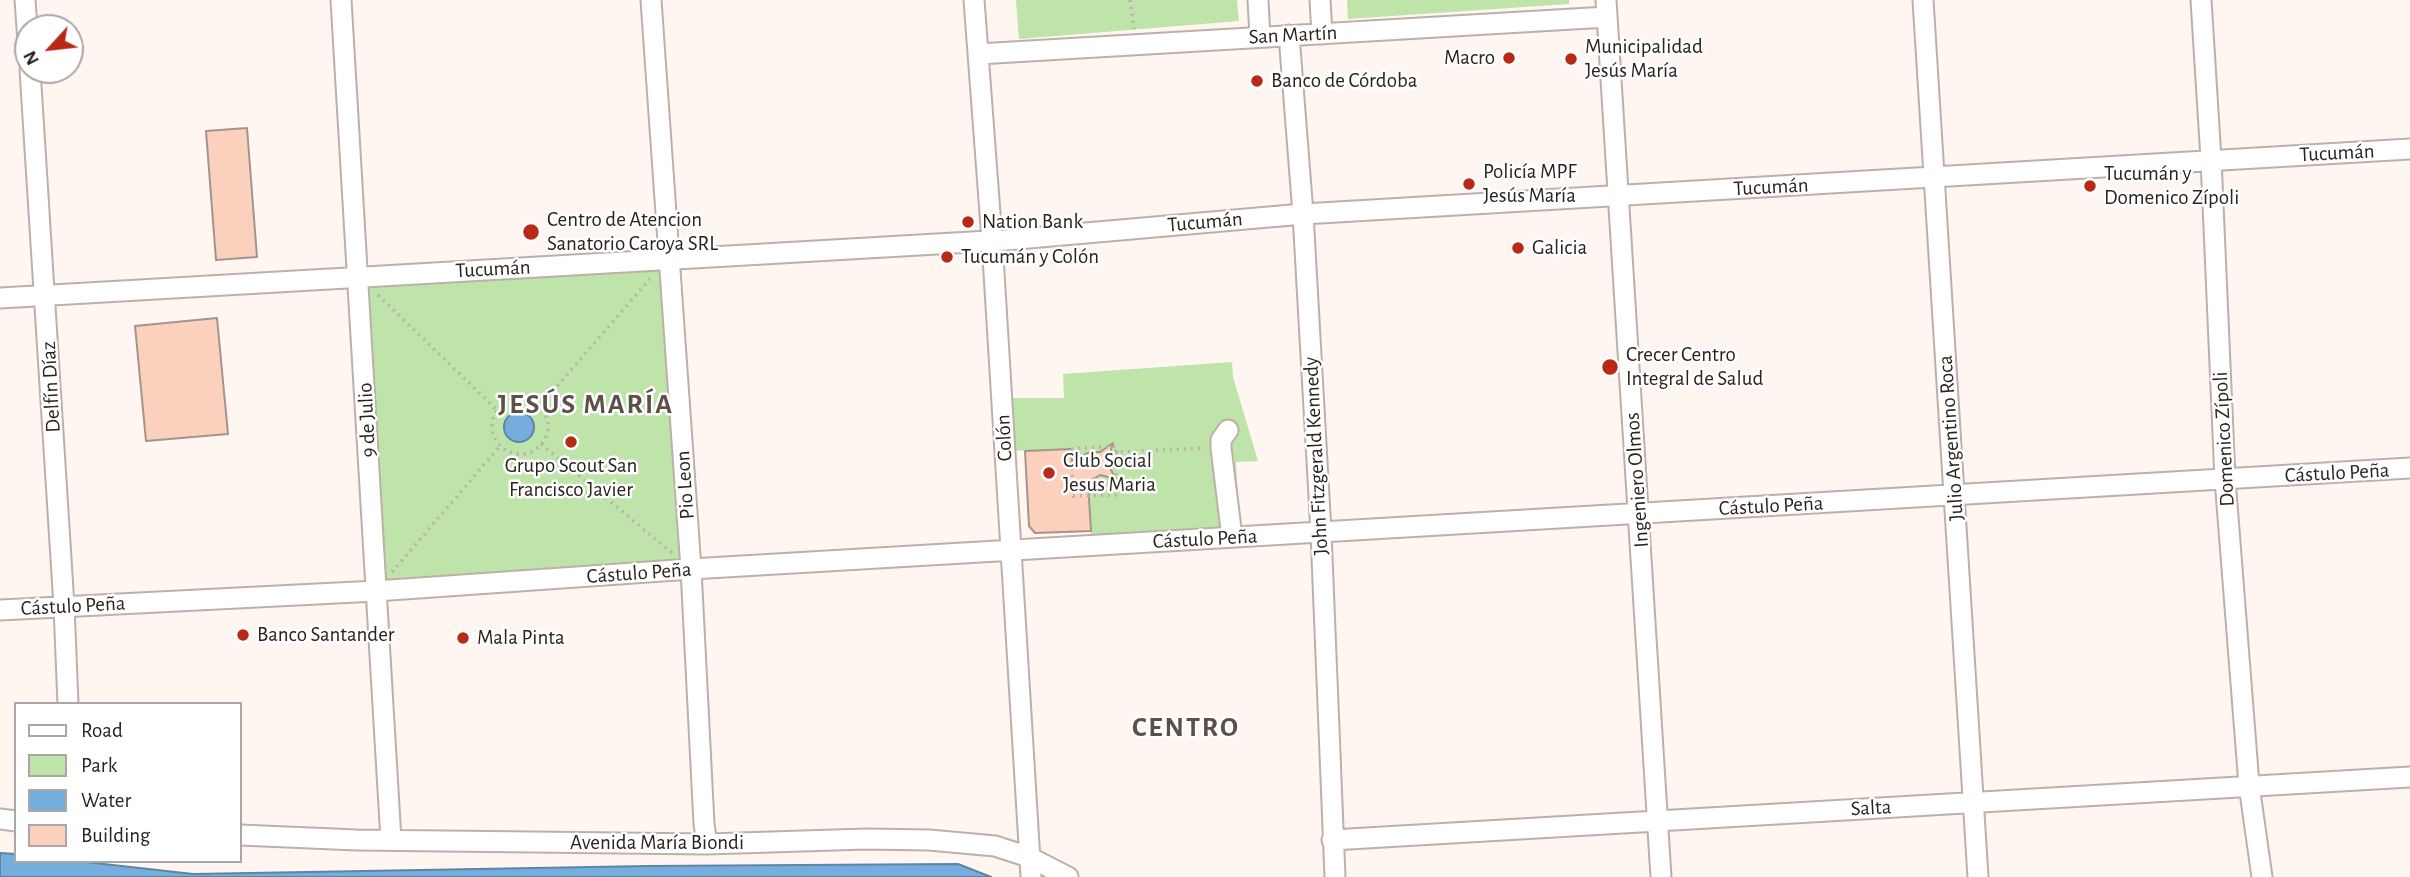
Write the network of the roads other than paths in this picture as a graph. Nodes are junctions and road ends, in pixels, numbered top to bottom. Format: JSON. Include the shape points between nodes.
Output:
{"nodes":[{"id":1,"x":341,"y":0,"type":"edge"},
{"id":2,"x":651,"y":0,"type":"edge"},
{"id":3,"x":974,"y":0,"type":"edge"},
{"id":4,"x":1258,"y":0,"type":"edge"},
{"id":5,"x":1320,"y":0,"type":"edge"},
{"id":6,"x":1923,"y":0,"type":"edge"},
{"id":7,"x":2202,"y":0,"type":"edge"},
{"id":8,"x":1607,"y":8,"type":"edge"},
{"id":9,"x":1322,"y":34,"type":"junction"},
{"id":10,"x":1289,"y":36,"type":"junction"},
{"id":11,"x":1261,"y":37,"type":"junction"},
{"id":12,"x":978,"y":54,"type":"junction"},
{"id":13,"x":31,"y":84,"type":"edge"},
{"id":14,"x":2410,"y":149,"type":"edge"},
{"id":15,"x":2211,"y":159,"type":"junction"},
{"id":16,"x":1934,"y":177,"type":"junction"},
{"id":17,"x":1619,"y":195,"type":"junction"},
{"id":18,"x":1303,"y":214,"type":"junction"},
{"id":19,"x":992,"y":240,"type":"junction"},
{"id":20,"x":668,"y":259,"type":"junction"},
{"id":21,"x":359,"y":277,"type":"junction"},
{"id":22,"x":45,"y":296,"type":"junction"},
{"id":23,"x":0,"y":298,"type":"edge"},
{"id":24,"x":1225,"y":439,"type":"road end"},
{"id":25,"x":2410,"y":468,"type":"edge"},
{"id":26,"x":2225,"y":479,"type":"junction"},
{"id":27,"x":1955,"y":495,"type":"junction"},
{"id":28,"x":1640,"y":513,"type":"junction"},
{"id":29,"x":1321,"y":532,"type":"junction"},
{"id":30,"x":1232,"y":537,"type":"junction"},
{"id":31,"x":1011,"y":551,"type":"junction"},
{"id":32,"x":691,"y":569,"type":"junction"},
{"id":33,"x":376,"y":591,"type":"junction"},
{"id":34,"x":64,"y":606,"type":"junction"},
{"id":35,"x":0,"y":610,"type":"edge"},
{"id":36,"x":68,"y":702,"type":"edge"},
{"id":37,"x":2410,"y":776,"type":"edge"},
{"id":38,"x":2249,"y":785,"type":"junction"},
{"id":39,"x":1973,"y":802,"type":"junction"},
{"id":40,"x":1657,"y":821,"type":"junction"},
{"id":41,"x":242,"y":835,"type":"edge"},
{"id":42,"x":391,"y":840,"type":"junction"},
{"id":43,"x":1332,"y":840,"type":"junction"},
{"id":44,"x":707,"y":845,"type":"junction"},
{"id":45,"x":1030,"y":867,"type":"edge"},
{"id":46,"x":1068,"y":877,"type":"edge"},
{"id":47,"x":1335,"y":877,"type":"edge"},
{"id":48,"x":1661,"y":877,"type":"edge"},
{"id":49,"x":1978,"y":877,"type":"edge"},
{"id":50,"x":2262,"y":877,"type":"edge"}],
"edges":[{"from":1,"to":21,"type":"street","name":"9 de Julio"},
{"from":2,"to":20,"type":"street","name":"Pio Leon"},
{"from":3,"to":12,"type":"street","name":"Colón"},
{"from":4,"to":11,"type":"street"},
{"from":5,"to":9,"type":"street"},
{"from":6,"to":16,"type":"street","name":"Julio Argentino Roca"},
{"from":7,"to":15,"type":"street","name":"Domenico Zípoli"},
{"from":8,"to":9,"type":"street","name":"San Martín"},
{"from":8,"to":17,"type":"street","name":"Ingeniero Olmos"},
{"from":9,"to":10,"type":"street","name":"San Martín"},
{"from":10,"to":11,"type":"street","name":"San Martín"},
{"from":10,"to":18,"type":"street","name":"John Fitzgerald Kennedy"},
{"from":11,"to":12,"type":"street","name":"San Martín"},
{"from":12,"to":19,"type":"street","name":"Colón"},
{"from":13,"to":22,"type":"street","name":"Delfín Díaz"},
{"from":14,"to":15,"type":"street","name":"Tucumán"},
{"from":15,"to":16,"type":"street","name":"Tucumán"},
{"from":15,"to":26,"type":"street","name":"Domenico Zípoli"},
{"from":16,"to":17,"type":"street","name":"Tucumán"},
{"from":16,"to":27,"type":"street","name":"Julio Argentino Roca"},
{"from":17,"to":18,"type":"street","name":"Tucumán"},
{"from":17,"to":28,"type":"street","name":"Ingeniero Olmos"},
{"from":18,"to":19,"type":"street","name":"Tucumán"},
{"from":18,"to":29,"type":"street","name":"John Fitzgerald Kennedy"},
{"from":19,"to":20,"type":"street","name":"Tucumán"},
{"from":19,"to":31,"type":"street","name":"Colón"},
{"from":20,"to":21,"type":"street","name":"Tucumán"},
{"from":20,"to":32,"type":"street","name":"Pio Leon"},
{"from":21,"to":22,"type":"street","name":"Tucumán"},
{"from":21,"to":33,"type":"street","name":"9 de Julio"},
{"from":22,"to":23,"type":"street","name":"Tucumán"},
{"from":22,"to":34,"type":"street","name":"Delfín Díaz"},
{"from":24,"to":30,"type":"street"},
{"from":25,"to":26,"type":"street","name":"Cástulo Peña"},
{"from":26,"to":27,"type":"street","name":"Cástulo Peña"},
{"from":26,"to":38,"type":"street","name":"Domenico Zípoli"},
{"from":27,"to":28,"type":"street","name":"Cástulo Peña"},
{"from":27,"to":39,"type":"street","name":"Julio Argentino Roca"},
{"from":28,"to":29,"type":"street","name":"Cástulo Peña"},
{"from":28,"to":40,"type":"street","name":"Ingeniero Olmos"},
{"from":29,"to":30,"type":"street","name":"Cástulo Peña"},
{"from":29,"to":43,"type":"street","name":"John Fitzgerald Kennedy"},
{"from":30,"to":31,"type":"street","name":"Cástulo Peña"},
{"from":31,"to":32,"type":"street","name":"Cástulo Peña"},
{"from":31,"to":45,"type":"street","name":"Colón"},
{"from":32,"to":33,"type":"street","name":"Cástulo Peña"},
{"from":32,"to":44,"type":"street","name":"Pio Leon"},
{"from":33,"to":34,"type":"street","name":"Cástulo Peña"},
{"from":33,"to":42,"type":"street","name":"9 de Julio"},
{"from":34,"to":35,"type":"street","name":"Cástulo Peña"},
{"from":34,"to":36,"type":"street","name":"Delfín Díaz"},
{"from":37,"to":38,"type":"street","name":"Salta"},
{"from":38,"to":39,"type":"street","name":"Salta"},
{"from":38,"to":50,"type":"street","name":"Domenico Zípoli"},
{"from":39,"to":40,"type":"street","name":"Salta"},
{"from":39,"to":49,"type":"street","name":"Julio Argentino Roca"},
{"from":40,"to":43,"type":"street","name":"Salta"},
{"from":40,"to":48,"type":"street","name":"Ingeniero Olmos"},
{"from":41,"to":42,"type":"street","name":"Avenida María Biondi"},
{"from":42,"to":44,"type":"street","name":"Avenida María Biondi"},
{"from":43,"to":47,"type":"street","name":"John Fitzgerald Kennedy"},
{"from":44,"to":45,"type":"street","name":"Avenida María Biondi","via":[[929,839],[995,846]]},
{"from":45,"to":46,"type":"street","name":"Avenida María Biondi"}]}
